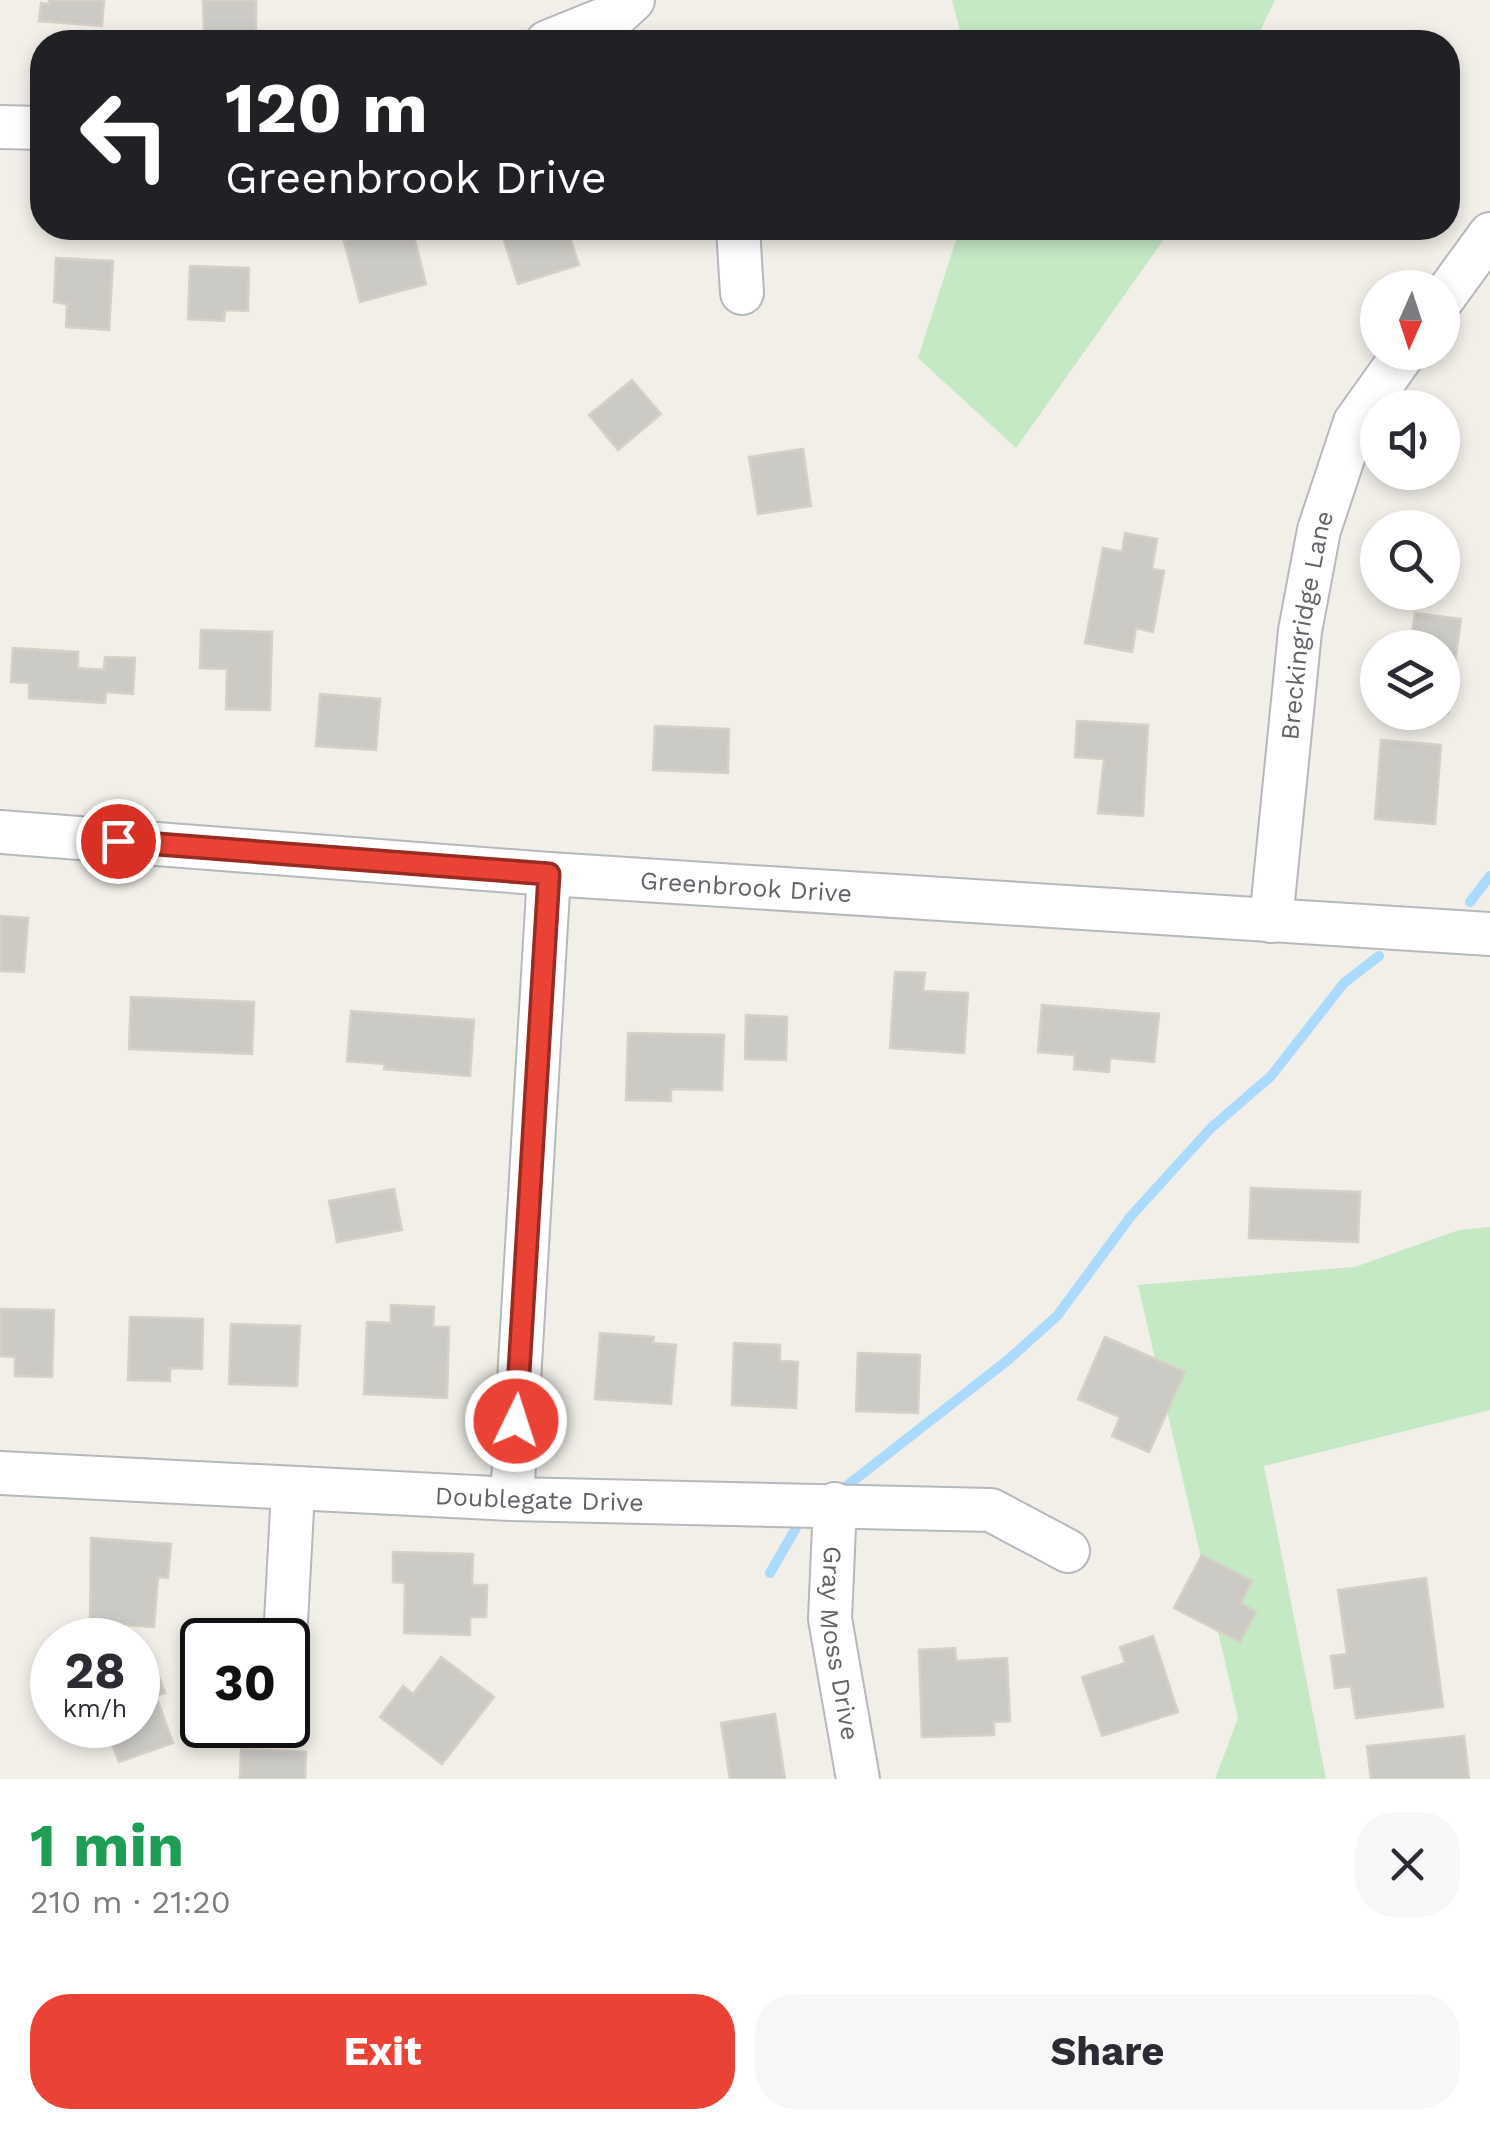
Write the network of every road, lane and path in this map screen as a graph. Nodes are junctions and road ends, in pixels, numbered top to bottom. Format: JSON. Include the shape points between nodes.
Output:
{"nodes":[{"id":1,"x":629,"y":19,"type":"edge"},
{"id":2,"x":590,"y":30,"type":"edge"},
{"id":3,"x":0,"y":127,"type":"edge"},
{"id":4,"x":30,"y":128,"type":"edge"},
{"id":5,"x":1490,"y":234,"type":"edge"},
{"id":6,"x":739,"y":240,"type":"edge"},
{"id":7,"x":1460,"y":275,"type":"edge"},
{"id":8,"x":742,"y":293,"type":"dead end"},
{"id":9,"x":1392,"y":370,"type":"edge"},
{"id":10,"x":0,"y":832,"type":"edge"},
{"id":11,"x":549,"y":874,"type":"junction"},
{"id":12,"x":1271,"y":922,"type":"junction"},
{"id":13,"x":1490,"y":934,"type":"edge"},
{"id":14,"x":0,"y":1473,"type":"edge"},
{"id":15,"x":293,"y":1490,"type":"junction"},
{"id":16,"x":512,"y":1499,"type":"junction"},
{"id":17,"x":835,"y":1504,"type":"junction"},
{"id":18,"x":1068,"y":1551,"type":"dead end"},
{"id":19,"x":285,"y":1618,"type":"edge"},
{"id":20,"x":858,"y":1779,"type":"edge"}],
"edges":[{"from":1,"to":2,"type":"street"},
{"from":3,"to":4,"type":"street"},
{"from":5,"to":7,"type":"street"},
{"from":6,"to":8,"type":"street"},
{"from":9,"to":12,"type":"street","name":"Breckingridge Lane","via":[[1355,422],[1320,530],[1300,631]]},
{"from":10,"to":11,"type":"street","name":"Greenbrook Drive"},
{"from":11,"to":12,"type":"street","name":"Greenbrook Drive"},
{"from":11,"to":16,"type":"street"},
{"from":12,"to":13,"type":"street","name":"Greenbrook Drive"},
{"from":14,"to":15,"type":"street","name":"Doublegate Drive"},
{"from":15,"to":16,"type":"street","name":"Doublegate Drive"},
{"from":15,"to":19,"type":"street"},
{"from":16,"to":17,"type":"street","name":"Doublegate Drive"},
{"from":17,"to":18,"type":"street","name":"Doublegate Drive","via":[[991,1510]]},
{"from":17,"to":20,"type":"street","name":"Gray Moss Drive","via":[[830,1619]]}]}
